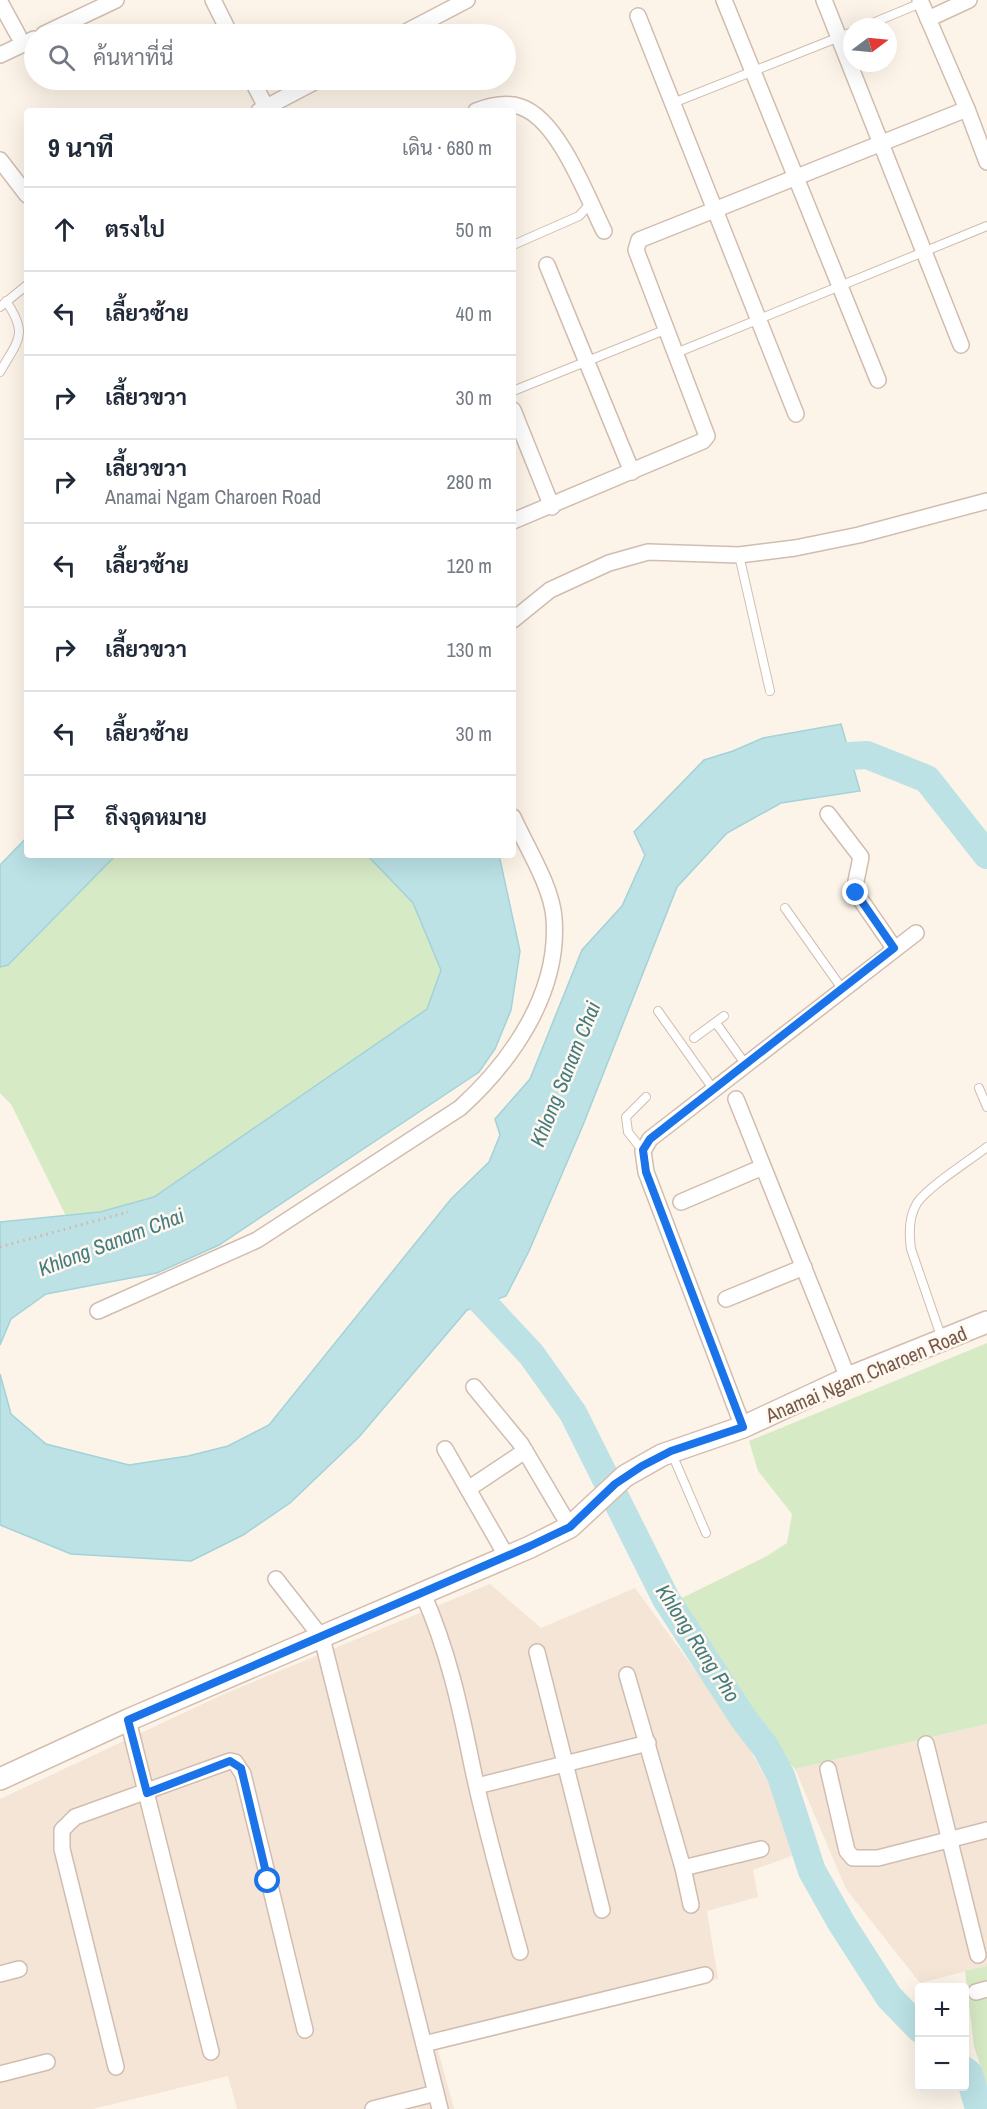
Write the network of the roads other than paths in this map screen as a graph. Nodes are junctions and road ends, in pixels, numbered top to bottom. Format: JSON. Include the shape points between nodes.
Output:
{"nodes":[{"id":1,"x":116,"y":0,"type":"edge"},
{"id":2,"x":213,"y":0,"type":"edge"},
{"id":3,"x":467,"y":0,"type":"edge"},
{"id":4,"x":724,"y":0,"type":"edge"},
{"id":5,"x":824,"y":0,"type":"edge"},
{"id":6,"x":969,"y":0,"type":"edge"},
{"id":7,"x":921,"y":1,"type":"edge"},
{"id":8,"x":0,"y":2,"type":"edge"},
{"id":9,"x":638,"y":16,"type":"dead end"},
{"id":10,"x":883,"y":18,"type":"edge"},
{"id":11,"x":928,"y":19,"type":"junction"},
{"id":12,"x":65,"y":24,"type":"edge"},
{"id":13,"x":225,"y":24,"type":"edge"},
{"id":14,"x":421,"y":24,"type":"edge"},
{"id":15,"x":843,"y":29,"type":"edge"},
{"id":16,"x":18,"y":35,"type":"dead end"},
{"id":17,"x":843,"y":35,"type":"edge"},
{"id":18,"x":24,"y":44,"type":"edge"},
{"id":19,"x":0,"y":55,"type":"edge"},
{"id":20,"x":753,"y":71,"type":"junction"},
{"id":21,"x":858,"y":72,"type":"edge"},
{"id":22,"x":256,"y":90,"type":"edge"},
{"id":23,"x":300,"y":90,"type":"edge"},
{"id":24,"x":673,"y":103,"type":"junction"},
{"id":25,"x":263,"y":108,"type":"edge"},
{"id":26,"x":268,"y":108,"type":"edge"},
{"id":27,"x":494,"y":108,"type":"edge"},
{"id":28,"x":967,"y":109,"type":"junction"},
{"id":29,"x":881,"y":143,"type":"junction"},
{"id":30,"x":0,"y":160,"type":"edge"},
{"id":31,"x":987,"y":162,"type":"edge"},
{"id":32,"x":795,"y":177,"type":"junction"},
{"id":33,"x":24,"y":191,"type":"edge"},
{"id":34,"x":590,"y":204,"type":"junction"},
{"id":35,"x":715,"y":208,"type":"junction"},
{"id":36,"x":987,"y":226,"type":"edge"},
{"id":37,"x":604,"y":231,"type":"dead end"},
{"id":38,"x":516,"y":244,"type":"edge"},
{"id":39,"x":924,"y":251,"type":"junction"},
{"id":40,"x":547,"y":265,"type":"dead end"},
{"id":41,"x":839,"y":285,"type":"junction"},
{"id":42,"x":24,"y":287,"type":"edge"},
{"id":43,"x":3,"y":304,"type":"edge"},
{"id":44,"x":759,"y":319,"type":"junction"},
{"id":45,"x":667,"y":329,"type":"junction"},
{"id":46,"x":961,"y":345,"type":"dead end"},
{"id":47,"x":676,"y":353,"type":"junction"},
{"id":48,"x":586,"y":362,"type":"junction"},
{"id":49,"x":0,"y":372,"type":"edge"},
{"id":50,"x":878,"y":380,"type":"dead end"},
{"id":51,"x":516,"y":390,"type":"edge"},
{"id":52,"x":796,"y":414,"type":"dead end"},
{"id":53,"x":516,"y":417,"type":"edge"},
{"id":54,"x":632,"y":472,"type":"junction"},
{"id":55,"x":987,"y":501,"type":"edge"},
{"id":56,"x":552,"y":507,"type":"junction"},
{"id":57,"x":516,"y":520,"type":"edge"},
{"id":58,"x":739,"y":555,"type":"junction"},
{"id":59,"x":516,"y":618,"type":"edge"},
{"id":60,"x":770,"y":691,"type":"dead end"},
{"id":61,"x":828,"y":814,"type":"dead end"},
{"id":62,"x":516,"y":823,"type":"edge"},
{"id":63,"x":785,"y":908,"type":"dead end"},
{"id":64,"x":916,"y":933,"type":"dead end"},
{"id":65,"x":894,"y":948,"type":"junction"},
{"id":66,"x":843,"y":990,"type":"junction"},
{"id":67,"x":658,"y":1011,"type":"dead end"},
{"id":68,"x":724,"y":1017,"type":"dead end"},
{"id":69,"x":716,"y":1023,"type":"junction"},
{"id":70,"x":694,"y":1038,"type":"dead end"},
{"id":71,"x":746,"y":1065,"type":"junction"},
{"id":72,"x":979,"y":1088,"type":"dead end"},
{"id":73,"x":714,"y":1090,"type":"junction"},
{"id":74,"x":646,"y":1097,"type":"dead end"},
{"id":75,"x":736,"y":1099,"type":"dead end"},
{"id":76,"x":987,"y":1107,"type":"edge"},
{"id":77,"x":987,"y":1148,"type":"edge"},
{"id":78,"x":643,"y":1150,"type":"junction"},
{"id":79,"x":763,"y":1167,"type":"junction"},
{"id":80,"x":681,"y":1202,"type":"dead end"},
{"id":81,"x":804,"y":1268,"type":"junction"},
{"id":82,"x":726,"y":1299,"type":"dead end"},
{"id":83,"x":98,"y":1311,"type":"dead end"},
{"id":84,"x":987,"y":1322,"type":"edge"},
{"id":85,"x":942,"y":1340,"type":"junction"},
{"id":86,"x":848,"y":1378,"type":"junction"},
{"id":87,"x":474,"y":1387,"type":"dead end"},
{"id":88,"x":743,"y":1427,"type":"junction"},
{"id":89,"x":445,"y":1449,"type":"dead end"},
{"id":90,"x":525,"y":1451,"type":"junction"},
{"id":91,"x":671,"y":1451,"type":"junction"},
{"id":92,"x":468,"y":1489,"type":"junction"},
{"id":93,"x":570,"y":1527,"type":"junction"},
{"id":94,"x":706,"y":1533,"type":"dead end"},
{"id":95,"x":507,"y":1557,"type":"junction"},
{"id":96,"x":276,"y":1579,"type":"dead end"},
{"id":97,"x":423,"y":1594,"type":"junction"},
{"id":98,"x":322,"y":1638,"type":"junction"},
{"id":99,"x":537,"y":1652,"type":"dead end"},
{"id":100,"x":627,"y":1675,"type":"dead end"},
{"id":101,"x":128,"y":1720,"type":"junction"},
{"id":102,"x":648,"y":1743,"type":"junction"},
{"id":103,"x":926,"y":1744,"type":"dead end"},
{"id":104,"x":565,"y":1765,"type":"junction"},
{"id":105,"x":828,"y":1769,"type":"dead end"},
{"id":106,"x":0,"y":1779,"type":"edge"},
{"id":107,"x":477,"y":1786,"type":"junction"},
{"id":108,"x":147,"y":1793,"type":"junction"},
{"id":109,"x":987,"y":1830,"type":"edge"},
{"id":110,"x":949,"y":1839,"type":"junction"},
{"id":111,"x":761,"y":1849,"type":"dead end"},
{"id":112,"x":683,"y":1868,"type":"junction"},
{"id":113,"x":692,"y":1905,"type":"dead end"},
{"id":114,"x":602,"y":1910,"type":"dead end"},
{"id":115,"x":520,"y":1952,"type":"dead end"},
{"id":116,"x":978,"y":1955,"type":"dead end"},
{"id":117,"x":19,"y":1969,"type":"dead end"},
{"id":118,"x":0,"y":1974,"type":"edge"},
{"id":119,"x":705,"y":1976,"type":"dead end"},
{"id":120,"x":305,"y":2030,"type":"dead end"},
{"id":121,"x":424,"y":2044,"type":"junction"},
{"id":122,"x":211,"y":2052,"type":"dead end"},
{"id":123,"x":47,"y":2062,"type":"dead end"},
{"id":124,"x":116,"y":2067,"type":"dead end"},
{"id":125,"x":0,"y":2074,"type":"edge"},
{"id":126,"x":436,"y":2093,"type":"junction"},
{"id":127,"x":373,"y":2109,"type":"edge"},
{"id":128,"x":440,"y":2109,"type":"edge"}],
"edges":[{"from":1,"to":12,"type":"street"},
{"from":2,"to":13,"type":"street"},
{"from":3,"to":14,"type":"street"},
{"from":4,"to":20,"type":"street"},
{"from":5,"to":15,"type":"street"},
{"from":6,"to":11,"type":"street"},
{"from":7,"to":10,"type":"lane"},
{"from":7,"to":11,"type":"street"},
{"from":8,"to":16,"type":"street"},
{"from":9,"to":24,"type":"street"},
{"from":11,"to":28,"type":"street"},
{"from":17,"to":20,"type":"lane"},
{"from":18,"to":19,"type":"street"},
{"from":20,"to":24,"type":"lane"},
{"from":20,"to":32,"type":"street"},
{"from":21,"to":29,"type":"street"},
{"from":22,"to":25,"type":"street"},
{"from":23,"to":26,"type":"street"},
{"from":24,"to":35,"type":"street"},
{"from":27,"to":34,"type":"street","via":[[513,105],[533,113],[566,154]]},
{"from":28,"to":29,"type":"street"},
{"from":28,"to":31,"type":"street"},
{"from":29,"to":32,"type":"street"},
{"from":29,"to":39,"type":"street"},
{"from":30,"to":33,"type":"street"},
{"from":32,"to":35,"type":"street"},
{"from":32,"to":41,"type":"street"},
{"from":34,"to":37,"type":"street"},
{"from":34,"to":38,"type":"lane","via":[[579,216]]},
{"from":35,"to":44,"type":"street"},
{"from":35,"to":45,"type":"street","via":[[638,242],[636,250]]},
{"from":36,"to":39,"type":"lane"},
{"from":39,"to":41,"type":"lane"},
{"from":39,"to":46,"type":"street"},
{"from":40,"to":48,"type":"street"},
{"from":41,"to":44,"type":"lane"},
{"from":41,"to":50,"type":"street"},
{"from":42,"to":43,"type":"lane"},
{"from":43,"to":49,"type":"lane","via":[[18,320],[20,334]]},
{"from":44,"to":47,"type":"lane"},
{"from":44,"to":52,"type":"street"},
{"from":45,"to":47,"type":"street"},
{"from":45,"to":48,"type":"lane"},
{"from":47,"to":54,"type":"street","via":[[707,436]]},
{"from":48,"to":51,"type":"lane"},
{"from":48,"to":54,"type":"street"},
{"from":53,"to":56,"type":"street"},
{"from":54,"to":56,"type":"street"},
{"from":55,"to":58,"type":"street","via":[[859,535]]},
{"from":56,"to":57,"type":"street"},
{"from":58,"to":59,"type":"street","via":[[648,552],[609,563],[550,590]]},
{"from":58,"to":60,"type":"lane"},
{"from":61,"to":65,"type":"street","via":[[861,857],[856,893]]},
{"from":62,"to":83,"type":"street","via":[[550,897],[554,940],[538,1002],[515,1048],[486,1084],[460,1108],[257,1240]]},
{"from":63,"to":66,"type":"lane"},
{"from":64,"to":65,"type":"street"},
{"from":65,"to":66,"type":"street"},
{"from":66,"to":71,"type":"street"},
{"from":67,"to":73,"type":"lane"},
{"from":68,"to":69,"type":"lane"},
{"from":69,"to":70,"type":"lane"},
{"from":69,"to":71,"type":"lane"},
{"from":71,"to":73,"type":"street"},
{"from":72,"to":76,"type":"lane"},
{"from":73,"to":78,"type":"street","via":[[650,1139]]},
{"from":74,"to":78,"type":"lane","via":[[626,1117],[628,1132]]},
{"from":75,"to":79,"type":"street"},
{"from":77,"to":85,"type":"lane","via":[[917,1204],[911,1223],[911,1249]]},
{"from":78,"to":88,"type":"street","via":[[646,1172]]},
{"from":79,"to":80,"type":"street"},
{"from":79,"to":81,"type":"street"},
{"from":81,"to":82,"type":"street"},
{"from":81,"to":86,"type":"street"},
{"from":84,"to":85,"type":"street","name":"Anamai Ngam Charoen Road"},
{"from":85,"to":86,"type":"street","name":"Anamai Ngam Charoen Road"},
{"from":86,"to":88,"type":"street","name":"Anamai Ngam Charoen Road"},
{"from":87,"to":90,"type":"street"},
{"from":88,"to":91,"type":"street","name":"Anamai Ngam Charoen Road"},
{"from":89,"to":92,"type":"street"},
{"from":90,"to":92,"type":"street"},
{"from":90,"to":93,"type":"street"},
{"from":91,"to":93,"type":"street","name":"Anamai Ngam Charoen Road","via":[[625,1476]]},
{"from":91,"to":94,"type":"lane"},
{"from":92,"to":95,"type":"street"},
{"from":93,"to":95,"type":"street","name":"Anamai Ngam Charoen Road"},
{"from":95,"to":97,"type":"street","name":"Anamai Ngam Charoen Road"},
{"from":96,"to":98,"type":"street"},
{"from":97,"to":98,"type":"street","name":"Anamai Ngam Charoen Road"},
{"from":97,"to":107,"type":"street","via":[[441,1635],[461,1705]]},
{"from":98,"to":101,"type":"street","name":"Anamai Ngam Charoen Road"},
{"from":98,"to":121,"type":"street"},
{"from":99,"to":104,"type":"street"},
{"from":100,"to":102,"type":"street"},
{"from":101,"to":106,"type":"street","name":"Anamai Ngam Charoen Road"},
{"from":101,"to":108,"type":"street"},
{"from":102,"to":104,"type":"street"},
{"from":102,"to":112,"type":"street"},
{"from":103,"to":110,"type":"street"},
{"from":104,"to":107,"type":"street"},
{"from":104,"to":114,"type":"street"},
{"from":105,"to":110,"type":"street","via":[[847,1851],[853,1858],[878,1858]]},
{"from":107,"to":115,"type":"street"},
{"from":108,"to":120,"type":"street","via":[[230,1761],[241,1768]]},
{"from":108,"to":122,"type":"street"},
{"from":108,"to":124,"type":"street","via":[[75,1817],[66,1823],[60,1838]]},
{"from":109,"to":110,"type":"street"},
{"from":110,"to":116,"type":"street"},
{"from":111,"to":112,"type":"street"},
{"from":112,"to":113,"type":"street"},
{"from":117,"to":118,"type":"street"},
{"from":119,"to":121,"type":"street"},
{"from":121,"to":126,"type":"street"},
{"from":123,"to":125,"type":"street"},
{"from":126,"to":127,"type":"street"},
{"from":126,"to":128,"type":"street"}]}
